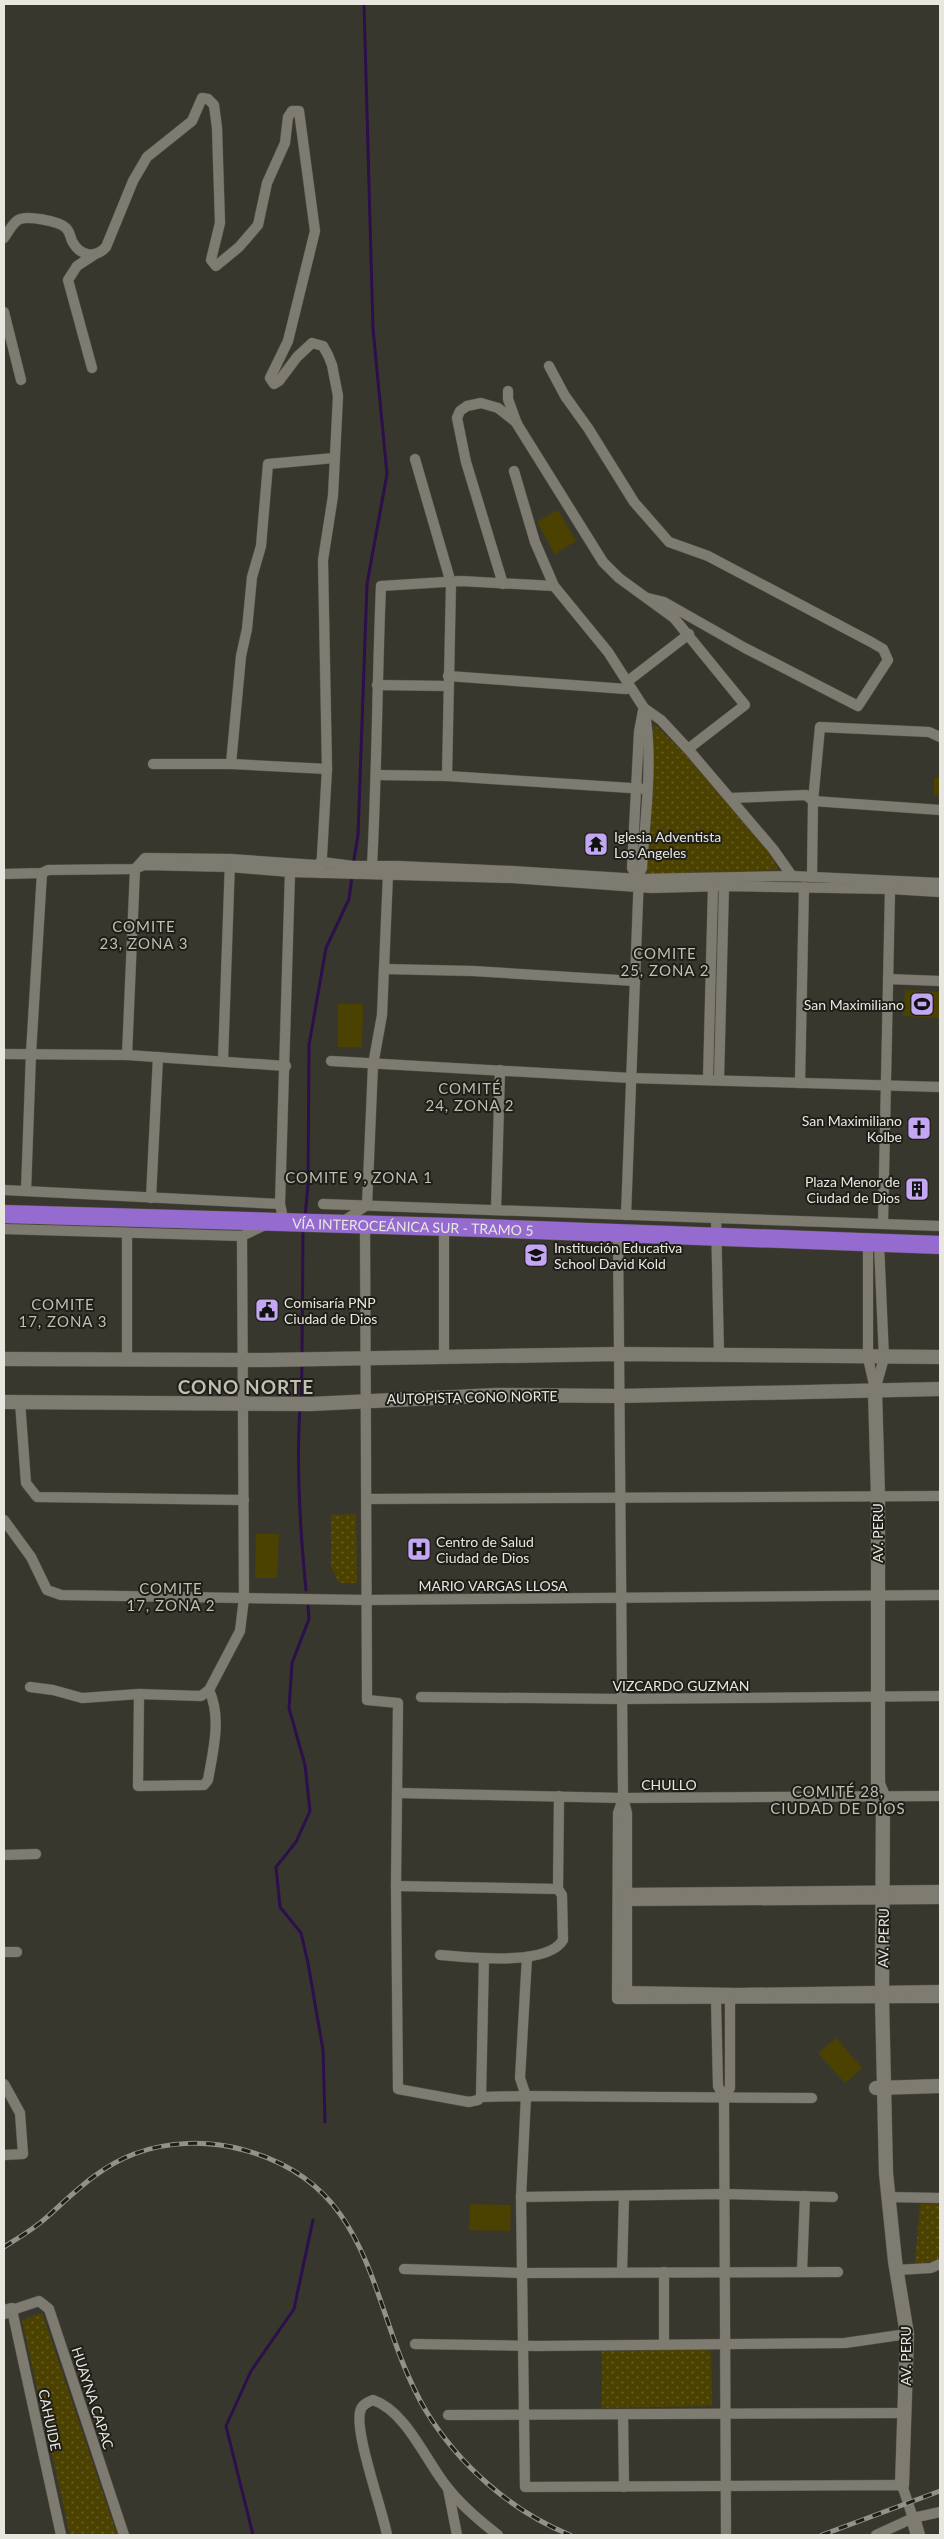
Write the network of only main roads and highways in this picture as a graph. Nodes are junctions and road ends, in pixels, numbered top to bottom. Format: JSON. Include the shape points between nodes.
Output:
{"nodes":[{"id":1,"x":4,"y":1214,"type":"edge"},
{"id":2,"x":940,"y":1245,"type":"edge"},
{"id":3,"x":940,"y":1357,"type":"edge"},
{"id":4,"x":4,"y":1359,"type":"edge"},
{"id":5,"x":940,"y":1389,"type":"edge"},
{"id":6,"x":875,"y":1390,"type":"junction"},
{"id":7,"x":4,"y":1402,"type":"edge"},
{"id":8,"x":940,"y":2086,"type":"edge"},
{"id":9,"x":880,"y":2092,"type":"junction"},
{"id":10,"x":940,"y":2095,"type":"edge"},
{"id":11,"x":902,"y":2335,"type":"junction"},
{"id":12,"x":898,"y":2484,"type":"road end"},
{"id":13,"x":913,"y":2518,"type":"road end"},
{"id":14,"x":918,"y":2535,"type":"edge"}],
"edges":[{"from":1,"to":2,"type":"highway","name":"VÍA INTEROCEÁNICA SUR - TRAMO 5"},
{"from":3,"to":4,"type":"main road","via":[[618,1354],[242,1360]]},
{"from":5,"to":6,"type":"main road","name":"AUTOPISTA CONO NORTE"},
{"from":6,"to":7,"type":"main road","name":"AUTOPISTA CONO NORTE","via":[[618,1396],[496,1395],[311,1404]]},
{"from":6,"to":9,"type":"main road","name":"AV. PERU"},
{"from":8,"to":9,"type":"main road"},
{"from":9,"to":10,"type":"main road"},
{"from":9,"to":11,"type":"main road","name":"AV. PERU"},
{"from":9,"to":11,"type":"main road","via":[[877,2177]]},
{"from":11,"to":12,"type":"main road","name":"AV. PERU"},
{"from":13,"to":14,"type":"main road"}]}
